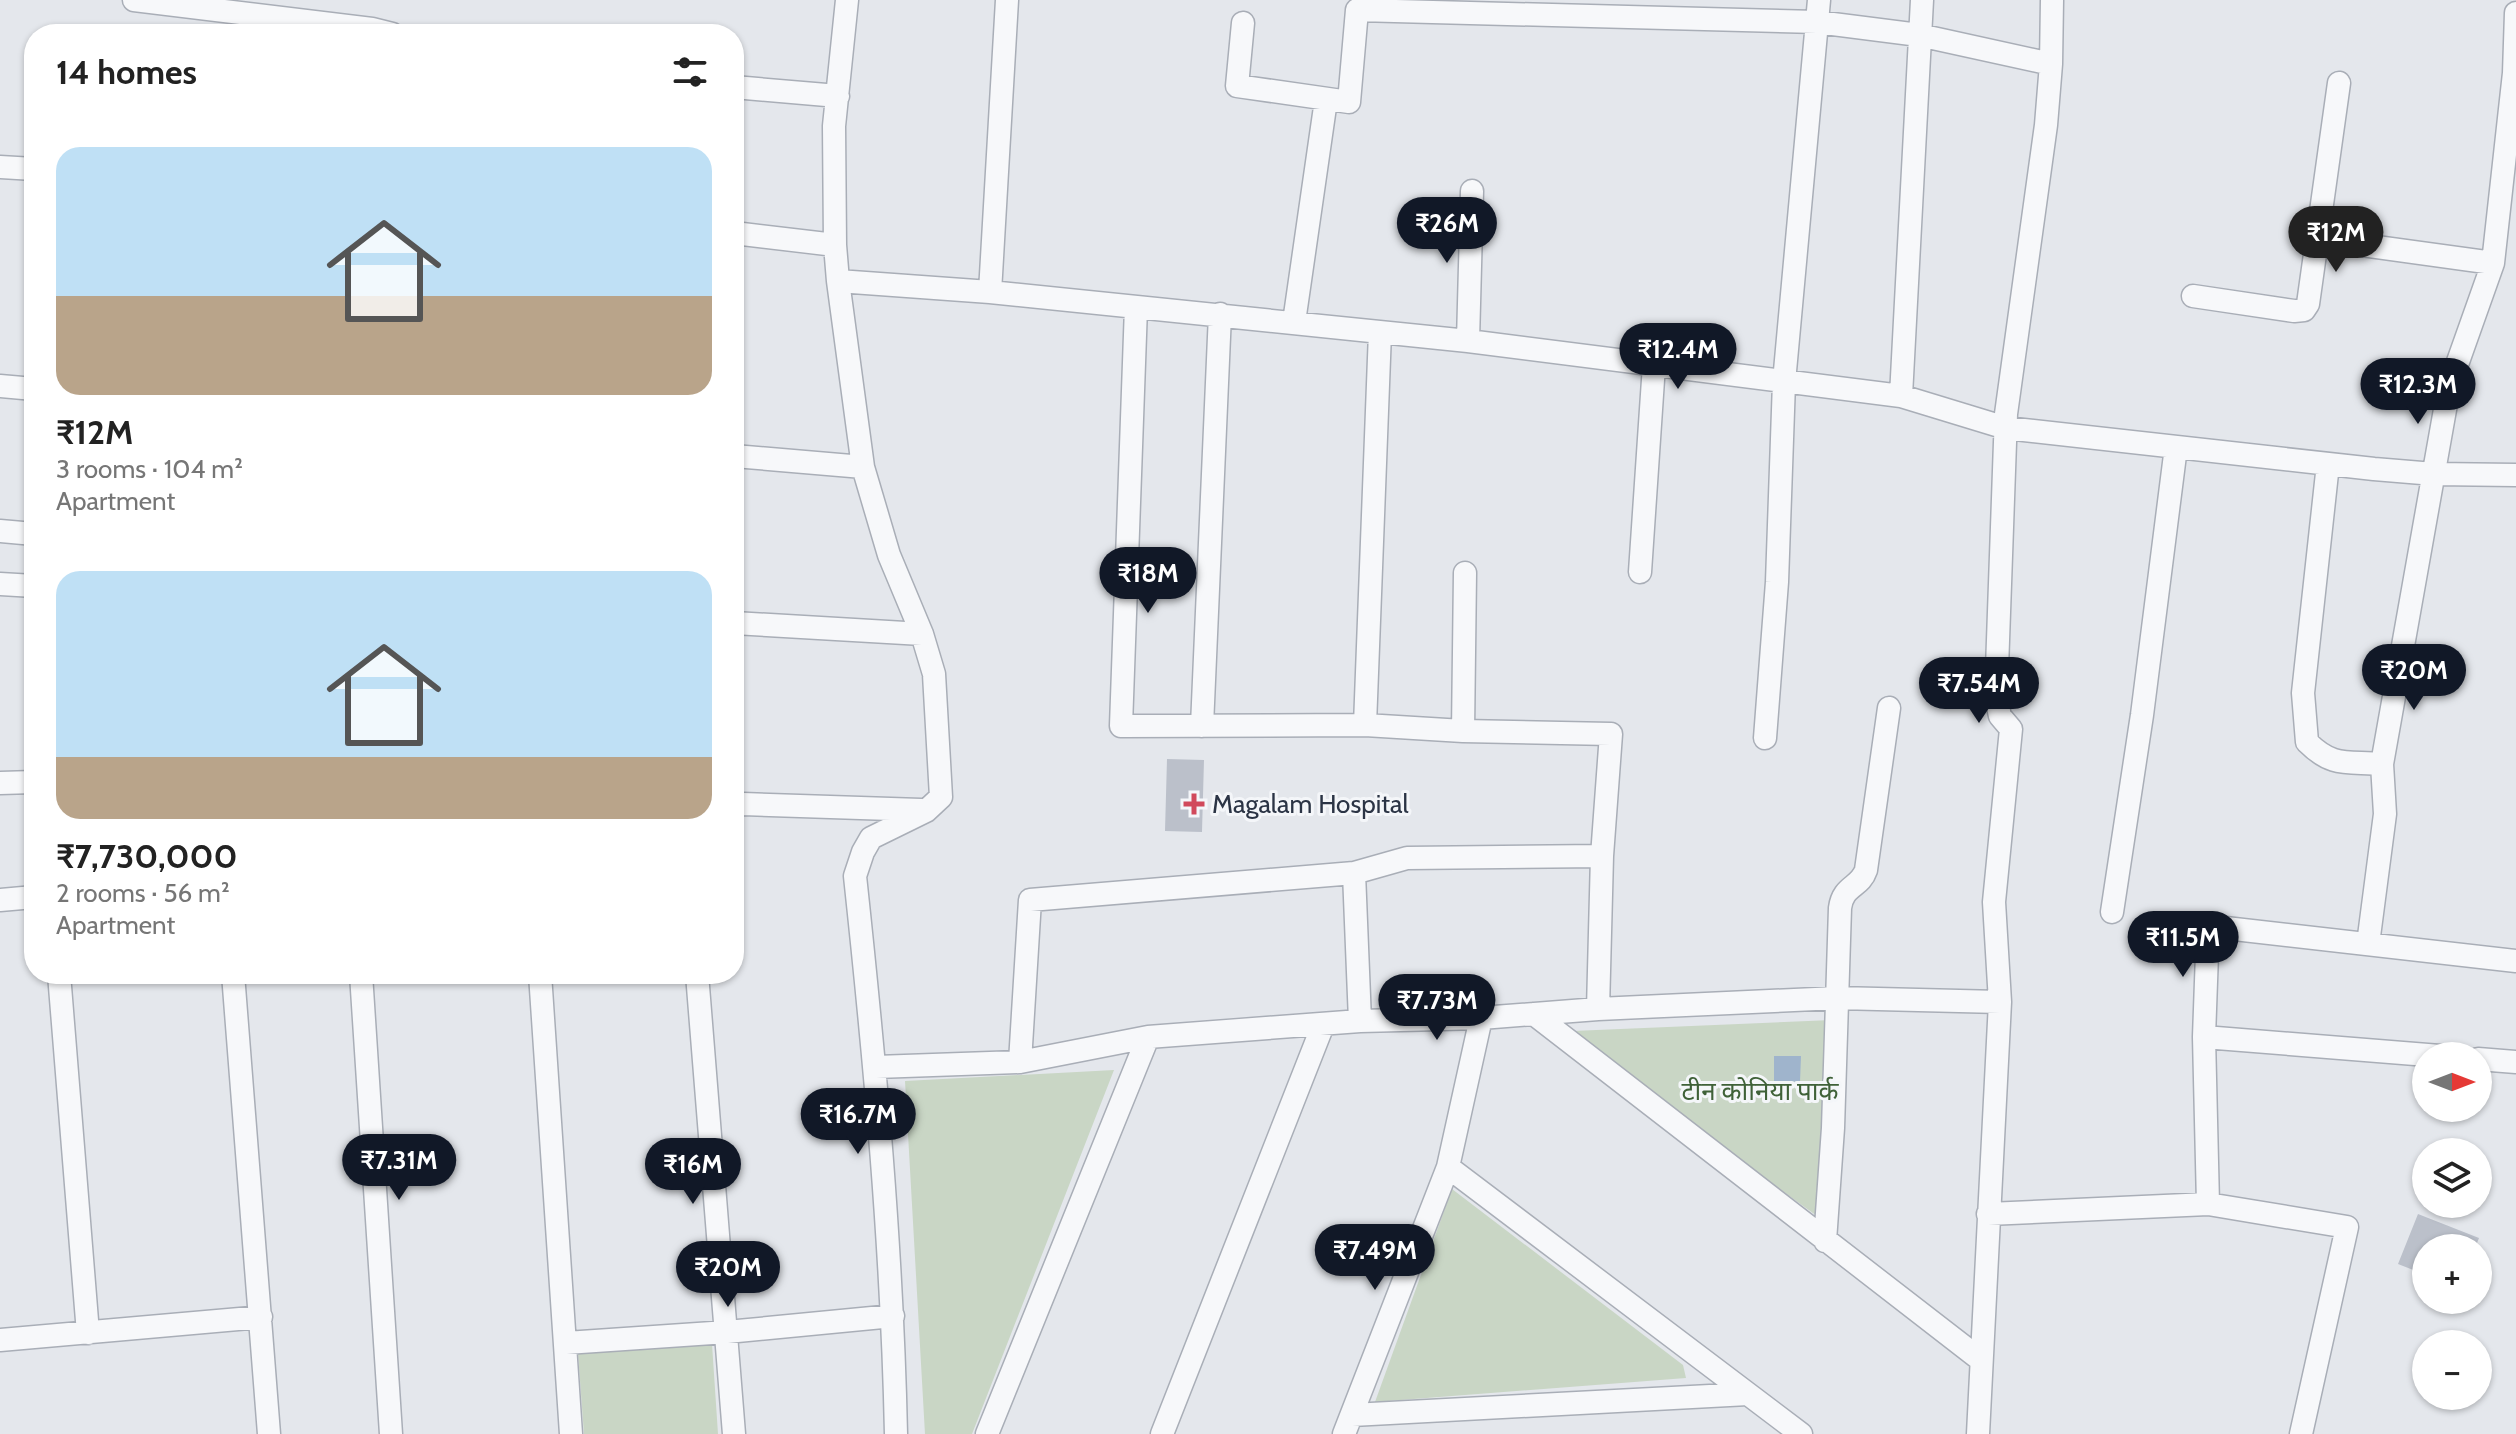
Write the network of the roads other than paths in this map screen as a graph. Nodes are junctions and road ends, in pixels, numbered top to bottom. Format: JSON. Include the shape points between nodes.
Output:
{"nodes":[{"id":1,"x":134,"y":0,"type":"edge"},
{"id":2,"x":847,"y":0,"type":"edge"},
{"id":3,"x":1007,"y":0,"type":"edge"},
{"id":4,"x":1922,"y":0,"type":"edge"},
{"id":5,"x":2052,"y":0,"type":"edge"},
{"id":6,"x":1818,"y":11,"type":"edge"},
{"id":7,"x":2516,"y":13,"type":"edge"},
{"id":8,"x":1243,"y":23,"type":"dead end"},
{"id":9,"x":331,"y":24,"type":"edge"},
{"id":10,"x":1919,"y":35,"type":"junction"},
{"id":11,"x":2051,"y":64,"type":"junction"},
{"id":12,"x":2515,"y":73,"type":"edge"},
{"id":13,"x":2339,"y":83,"type":"dead end"},
{"id":14,"x":744,"y":88,"type":"edge"},
{"id":15,"x":838,"y":96,"type":"junction"},
{"id":16,"x":1326,"y":100,"type":"junction"},
{"id":17,"x":0,"y":167,"type":"edge"},
{"id":18,"x":24,"y":168,"type":"edge"},
{"id":19,"x":1472,"y":191,"type":"dead end"},
{"id":20,"x":744,"y":234,"type":"edge"},
{"id":21,"x":2318,"y":239,"type":"junction"},
{"id":22,"x":835,"y":245,"type":"junction"},
{"id":23,"x":2493,"y":263,"type":"junction"},
{"id":24,"x":838,"y":281,"type":"junction"},
{"id":25,"x":990,"y":292,"type":"junction"},
{"id":26,"x":2193,"y":296,"type":"dead end"},
{"id":27,"x":1136,"y":307,"type":"junction"},
{"id":28,"x":1220,"y":314,"type":"junction"},
{"id":29,"x":1294,"y":322,"type":"junction"},
{"id":30,"x":1380,"y":332,"type":"junction"},
{"id":31,"x":1468,"y":341,"type":"junction"},
{"id":32,"x":1654,"y":365,"type":"junction"},
{"id":33,"x":1784,"y":382,"type":"junction"},
{"id":34,"x":0,"y":386,"type":"edge"},
{"id":35,"x":24,"y":388,"type":"edge"},
{"id":36,"x":1901,"y":396,"type":"junction"},
{"id":37,"x":2006,"y":428,"type":"junction"},
{"id":38,"x":2176,"y":447,"type":"junction"},
{"id":39,"x":744,"y":457,"type":"edge"},
{"id":40,"x":2328,"y":464,"type":"junction"},
{"id":41,"x":863,"y":467,"type":"junction"},
{"id":42,"x":2434,"y":474,"type":"junction"},
{"id":43,"x":2516,"y":475,"type":"edge"},
{"id":44,"x":0,"y":531,"type":"edge"},
{"id":45,"x":24,"y":533,"type":"edge"},
{"id":46,"x":1640,"y":572,"type":"dead end"},
{"id":47,"x":1465,"y":573,"type":"dead end"},
{"id":48,"x":0,"y":584,"type":"edge"},
{"id":49,"x":24,"y":585,"type":"edge"},
{"id":50,"x":744,"y":624,"type":"edge"},
{"id":51,"x":922,"y":634,"type":"junction"},
{"id":52,"x":1889,"y":708,"type":"dead end"},
{"id":53,"x":1365,"y":725,"type":"junction"},
{"id":54,"x":1202,"y":726,"type":"junction"},
{"id":55,"x":1463,"y":731,"type":"junction"},
{"id":56,"x":1765,"y":738,"type":"dead end"},
{"id":57,"x":2382,"y":764,"type":"junction"},
{"id":58,"x":24,"y":782,"type":"edge"},
{"id":59,"x":0,"y":783,"type":"edge"},
{"id":60,"x":744,"y":804,"type":"edge"},
{"id":61,"x":926,"y":811,"type":"junction"},
{"id":62,"x":1602,"y":856,"type":"junction"},
{"id":63,"x":1354,"y":873,"type":"junction"},
{"id":64,"x":24,"y":898,"type":"edge"},
{"id":65,"x":0,"y":900,"type":"edge"},
{"id":66,"x":2112,"y":912,"type":"dead end"},
{"id":67,"x":2368,"y":944,"type":"junction"},
{"id":68,"x":2516,"y":961,"type":"edge"},
{"id":69,"x":60,"y":984,"type":"edge"},
{"id":70,"x":234,"y":984,"type":"edge"},
{"id":71,"x":362,"y":984,"type":"edge"},
{"id":72,"x":541,"y":984,"type":"edge"},
{"id":73,"x":698,"y":984,"type":"edge"},
{"id":74,"x":1837,"y":998,"type":"junction"},
{"id":75,"x":2000,"y":1002,"type":"junction"},
{"id":76,"x":1598,"y":1009,"type":"junction"},
{"id":77,"x":1534,"y":1014,"type":"junction"},
{"id":78,"x":1481,"y":1018,"type":"junction"},
{"id":79,"x":1360,"y":1021,"type":"junction"},
{"id":80,"x":1323,"y":1025,"type":"junction"},
{"id":81,"x":1148,"y":1037,"type":"junction"},
{"id":82,"x":2204,"y":1037,"type":"junction"},
{"id":83,"x":2412,"y":1054,"type":"edge"},
{"id":84,"x":2492,"y":1060,"type":"edge"},
{"id":85,"x":1020,"y":1062,"type":"junction"},
{"id":86,"x":2516,"y":1062,"type":"edge"},
{"id":87,"x":876,"y":1067,"type":"junction"},
{"id":88,"x":1448,"y":1167,"type":"junction"},
{"id":89,"x":2208,"y":1204,"type":"junction"},
{"id":90,"x":1988,"y":1214,"type":"junction"},
{"id":91,"x":1825,"y":1241,"type":"junction"},
{"id":92,"x":893,"y":1316,"type":"junction"},
{"id":93,"x":261,"y":1317,"type":"junction"},
{"id":94,"x":727,"y":1332,"type":"junction"},
{"id":95,"x":88,"y":1333,"type":"junction"},
{"id":96,"x":0,"y":1340,"type":"edge"},
{"id":97,"x":566,"y":1343,"type":"junction"},
{"id":98,"x":1981,"y":1360,"type":"junction"},
{"id":99,"x":1748,"y":1394,"type":"junction"},
{"id":100,"x":1348,"y":1425,"type":"edge"},
{"id":101,"x":269,"y":1434,"type":"edge"},
{"id":102,"x":391,"y":1434,"type":"edge"},
{"id":103,"x":571,"y":1434,"type":"edge"},
{"id":104,"x":734,"y":1434,"type":"edge"},
{"id":105,"x":896,"y":1434,"type":"edge"},
{"id":106,"x":987,"y":1434,"type":"edge"},
{"id":107,"x":1162,"y":1434,"type":"edge"},
{"id":108,"x":1801,"y":1434,"type":"edge"},
{"id":109,"x":1978,"y":1434,"type":"edge"},
{"id":110,"x":2301,"y":1434,"type":"edge"}],
"edges":[{"from":1,"to":9,"type":"street"},
{"from":2,"to":15,"type":"street"},
{"from":3,"to":25,"type":"street"},
{"from":4,"to":10,"type":"street"},
{"from":5,"to":11,"type":"street"},
{"from":6,"to":10,"type":"street"},
{"from":6,"to":16,"type":"street","via":[[1357,10],[1349,102]]},
{"from":6,"to":33,"type":"street"},
{"from":7,"to":12,"type":"street"},
{"from":8,"to":16,"type":"street","via":[[1237,86]]},
{"from":10,"to":11,"type":"street"},
{"from":10,"to":36,"type":"street"},
{"from":11,"to":37,"type":"street"},
{"from":12,"to":23,"type":"street"},
{"from":13,"to":21,"type":"street"},
{"from":14,"to":15,"type":"street"},
{"from":15,"to":22,"type":"street"},
{"from":16,"to":29,"type":"street"},
{"from":17,"to":18,"type":"street"},
{"from":19,"to":31,"type":"street"},
{"from":20,"to":22,"type":"street"},
{"from":21,"to":23,"type":"street"},
{"from":21,"to":26,"type":"street","via":[[2304,310]]},
{"from":22,"to":24,"type":"street"},
{"from":23,"to":42,"type":"street","via":[[2449,387]]},
{"from":24,"to":25,"type":"street"},
{"from":24,"to":41,"type":"street"},
{"from":25,"to":27,"type":"street"},
{"from":27,"to":28,"type":"street"},
{"from":27,"to":54,"type":"street","via":[[1121,726]]},
{"from":28,"to":29,"type":"street"},
{"from":28,"to":54,"type":"street"},
{"from":29,"to":30,"type":"street"},
{"from":30,"to":31,"type":"street"},
{"from":30,"to":53,"type":"street"},
{"from":31,"to":32,"type":"street"},
{"from":32,"to":33,"type":"street"},
{"from":32,"to":46,"type":"street"},
{"from":33,"to":36,"type":"street"},
{"from":33,"to":56,"type":"street"},
{"from":34,"to":35,"type":"street"},
{"from":36,"to":37,"type":"street"},
{"from":37,"to":38,"type":"street"},
{"from":37,"to":75,"type":"street","via":[[1996,697],[2000,716],[2011,729],[1994,902]]},
{"from":38,"to":40,"type":"street"},
{"from":38,"to":66,"type":"street"},
{"from":39,"to":41,"type":"street"},
{"from":40,"to":42,"type":"street"},
{"from":40,"to":57,"type":"street","via":[[2303,693],[2307,742],[2334,762]]},
{"from":41,"to":51,"type":"street","via":[[889,555]]},
{"from":42,"to":43,"type":"street"},
{"from":42,"to":57,"type":"street"},
{"from":44,"to":45,"type":"street"},
{"from":47,"to":55,"type":"street"},
{"from":48,"to":49,"type":"street"},
{"from":50,"to":51,"type":"street"},
{"from":51,"to":61,"type":"street","via":[[934,674],[941,797]]},
{"from":52,"to":74,"type":"street","via":[[1866,870],[1841,897]]},
{"from":53,"to":54,"type":"street"},
{"from":53,"to":55,"type":"street"},
{"from":55,"to":62,"type":"street","via":[[1611,734]]},
{"from":57,"to":67,"type":"street","via":[[2385,814]]},
{"from":58,"to":59,"type":"street"},
{"from":60,"to":61,"type":"street"},
{"from":61,"to":87,"type":"street","via":[[871,838],[855,876]]},
{"from":62,"to":63,"type":"street","via":[[1407,858]]},
{"from":62,"to":76,"type":"street"},
{"from":63,"to":79,"type":"street"},
{"from":63,"to":85,"type":"street","via":[[1030,900]]},
{"from":64,"to":65,"type":"street"},
{"from":67,"to":68,"type":"street"},
{"from":67,"to":82,"type":"street","via":[[2208,926]]},
{"from":69,"to":95,"type":"street"},
{"from":70,"to":93,"type":"street"},
{"from":71,"to":102,"type":"street"},
{"from":72,"to":97,"type":"street"},
{"from":73,"to":94,"type":"street"},
{"from":74,"to":75,"type":"street"},
{"from":74,"to":76,"type":"street"},
{"from":74,"to":91,"type":"street"},
{"from":75,"to":90,"type":"street"},
{"from":76,"to":77,"type":"street"},
{"from":77,"to":78,"type":"street"},
{"from":77,"to":91,"type":"street"},
{"from":78,"to":79,"type":"street"},
{"from":78,"to":88,"type":"street"},
{"from":79,"to":80,"type":"street"},
{"from":80,"to":81,"type":"street"},
{"from":80,"to":107,"type":"street"},
{"from":81,"to":85,"type":"street"},
{"from":81,"to":106,"type":"street"},
{"from":82,"to":83,"type":"street"},
{"from":82,"to":89,"type":"street"},
{"from":84,"to":86,"type":"street"},
{"from":85,"to":87,"type":"street"},
{"from":87,"to":92,"type":"street"},
{"from":88,"to":99,"type":"street"},
{"from":88,"to":100,"type":"street"},
{"from":89,"to":90,"type":"street"},
{"from":89,"to":110,"type":"street","via":[[2347,1227]]},
{"from":90,"to":98,"type":"street"},
{"from":91,"to":98,"type":"street"},
{"from":92,"to":94,"type":"street"},
{"from":92,"to":105,"type":"street"},
{"from":93,"to":95,"type":"street"},
{"from":93,"to":101,"type":"street"},
{"from":94,"to":97,"type":"street"},
{"from":94,"to":104,"type":"street"},
{"from":95,"to":96,"type":"street"},
{"from":97,"to":103,"type":"street"},
{"from":98,"to":109,"type":"street"},
{"from":99,"to":100,"type":"street"},
{"from":99,"to":108,"type":"street"}]}
